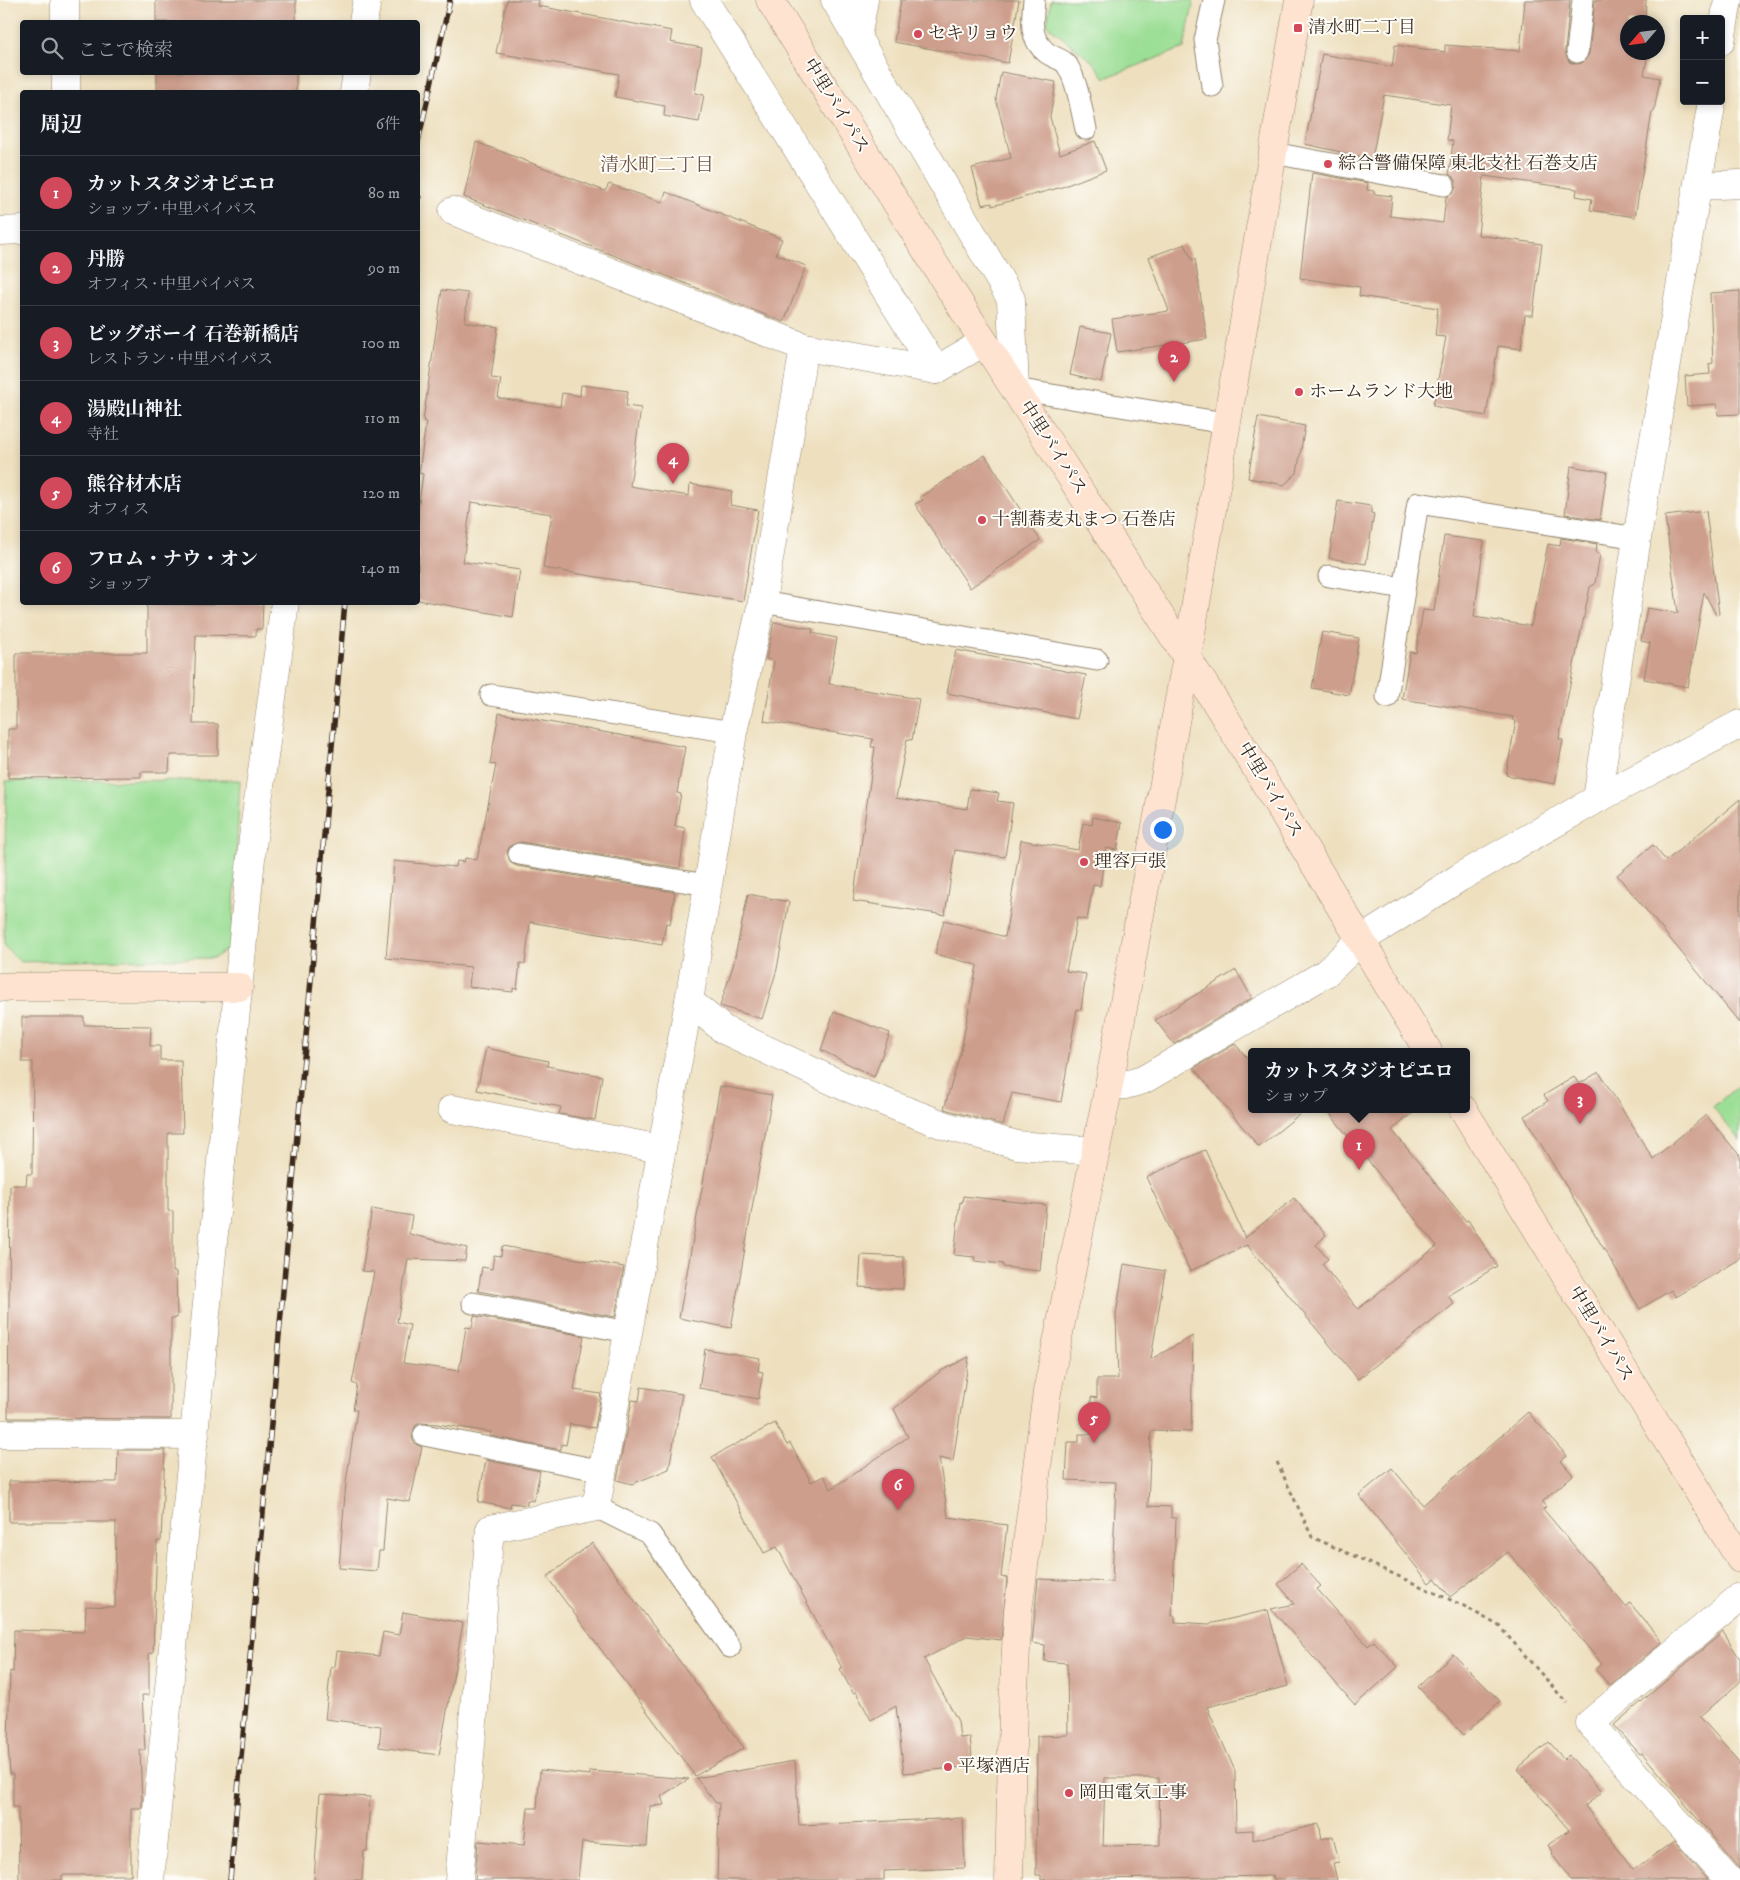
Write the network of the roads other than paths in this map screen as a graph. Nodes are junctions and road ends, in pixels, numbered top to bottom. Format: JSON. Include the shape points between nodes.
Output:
{"nodes":[{"id":1,"x":65,"y":0,"type":"edge"},
{"id":2,"x":367,"y":0,"type":"edge"},
{"id":3,"x":704,"y":0,"type":"edge"},
{"id":4,"x":770,"y":0,"type":"edge"},
{"id":5,"x":835,"y":0,"type":"edge"},
{"id":6,"x":864,"y":0,"type":"edge"},
{"id":7,"x":1034,"y":0,"type":"edge"},
{"id":8,"x":1214,"y":0,"type":"edge"},
{"id":9,"x":1299,"y":0,"type":"edge"},
{"id":10,"x":1583,"y":0,"type":"edge"},
{"id":11,"x":1728,"y":0,"type":"edge"},
{"id":12,"x":1725,"y":18,"type":"edge"},
{"id":13,"x":65,"y":20,"type":"edge"},
{"id":14,"x":363,"y":20,"type":"edge"},
{"id":15,"x":857,"y":38,"type":"junction"},
{"id":16,"x":1577,"y":52,"type":"dead end"},
{"id":17,"x":66,"y":75,"type":"edge"},
{"id":18,"x":357,"y":75,"type":"edge"},
{"id":19,"x":1212,"y":86,"type":"dead end"},
{"id":20,"x":66,"y":90,"type":"edge"},
{"id":21,"x":354,"y":90,"type":"edge"},
{"id":22,"x":1711,"y":105,"type":"edge"},
{"id":23,"x":1086,"y":129,"type":"dead end"},
{"id":24,"x":1273,"y":153,"type":"junction"},
{"id":25,"x":1740,"y":184,"type":"edge"},
{"id":26,"x":1444,"y":185,"type":"dead end"},
{"id":27,"x":1698,"y":186,"type":"junction"},
{"id":28,"x":453,"y":212,"type":"dead end"},
{"id":29,"x":20,"y":230,"type":"edge"},
{"id":30,"x":0,"y":231,"type":"edge"},
{"id":31,"x":984,"y":342,"type":"junction"},
{"id":32,"x":804,"y":347,"type":"junction"},
{"id":33,"x":936,"y":370,"type":"junction"},
{"id":34,"x":1015,"y":388,"type":"junction"},
{"id":35,"x":1225,"y":423,"type":"junction"},
{"id":36,"x":1637,"y":538,"type":"junction"},
{"id":37,"x":1329,"y":576,"type":"dead end"},
{"id":38,"x":1404,"y":588,"type":"junction"},
{"id":39,"x":762,"y":602,"type":"junction"},
{"id":40,"x":285,"y":605,"type":"edge"},
{"id":41,"x":1187,"y":656,"type":"junction"},
{"id":42,"x":1097,"y":660,"type":"dead end"},
{"id":43,"x":491,"y":695,"type":"dead end"},
{"id":44,"x":1387,"y":697,"type":"dead end"},
{"id":45,"x":1740,"y":724,"type":"edge"},
{"id":46,"x":733,"y":732,"type":"junction"},
{"id":47,"x":1597,"y":799,"type":"junction"},
{"id":48,"x":518,"y":854,"type":"dead end"},
{"id":49,"x":707,"y":885,"type":"junction"},
{"id":50,"x":1361,"y":940,"type":"junction"},
{"id":51,"x":0,"y":987,"type":"edge"},
{"id":52,"x":239,"y":987,"type":"junction"},
{"id":53,"x":688,"y":1002,"type":"junction"},
{"id":54,"x":1426,"y":1048,"type":"edge"},
{"id":55,"x":1109,"y":1085,"type":"junction"},
{"id":56,"x":452,"y":1109,"type":"dead end"},
{"id":57,"x":1465,"y":1113,"type":"edge"},
{"id":58,"x":661,"y":1149,"type":"junction"},
{"id":59,"x":1095,"y":1151,"type":"junction"},
{"id":60,"x":473,"y":1302,"type":"dead end"},
{"id":61,"x":628,"y":1332,"type":"junction"},
{"id":62,"x":0,"y":1434,"type":"edge"},
{"id":63,"x":194,"y":1435,"type":"junction"},
{"id":64,"x":424,"y":1436,"type":"dead end"},
{"id":65,"x":603,"y":1470,"type":"junction"},
{"id":66,"x":596,"y":1507,"type":"junction"},
{"id":67,"x":1740,"y":1559,"type":"edge"},
{"id":68,"x":1740,"y":1597,"type":"edge"},
{"id":69,"x":730,"y":1647,"type":"dead end"},
{"id":70,"x":150,"y":1880,"type":"edge"},
{"id":71,"x":460,"y":1880,"type":"edge"},
{"id":72,"x":1009,"y":1880,"type":"edge"},
{"id":73,"x":1729,"y":1880,"type":"edge"}],
"edges":[{"from":1,"to":13,"type":"street"},
{"from":2,"to":14,"type":"street"},
{"from":3,"to":33,"type":"street"},
{"from":4,"to":31,"type":"street","name":"中里バイパス"},
{"from":5,"to":15,"type":"street"},
{"from":6,"to":15,"type":"street"},
{"from":7,"to":23,"type":"lane","via":[[1031,29],[1048,53],[1066,63],[1072,74]]},
{"from":8,"to":19,"type":"lane","via":[[1205,40]]},
{"from":9,"to":24,"type":"street"},
{"from":10,"to":16,"type":"lane"},
{"from":11,"to":12,"type":"street"},
{"from":15,"to":34,"type":"street","via":[[1011,299]]},
{"from":17,"to":20,"type":"street"},
{"from":18,"to":21,"type":"street"},
{"from":22,"to":27,"type":"street"},
{"from":24,"to":26,"type":"lane"},
{"from":24,"to":35,"type":"street"},
{"from":25,"to":27,"type":"street"},
{"from":27,"to":36,"type":"street"},
{"from":28,"to":32,"type":"street"},
{"from":29,"to":30,"type":"street"},
{"from":31,"to":33,"type":"street"},
{"from":31,"to":34,"type":"street","name":"中里バイパス"},
{"from":32,"to":33,"type":"street"},
{"from":32,"to":39,"type":"street"},
{"from":34,"to":35,"type":"lane"},
{"from":34,"to":41,"type":"street","name":"中里バイパス"},
{"from":35,"to":41,"type":"street"},
{"from":36,"to":38,"type":"lane","via":[[1418,502]]},
{"from":36,"to":47,"type":"street"},
{"from":37,"to":38,"type":"lane"},
{"from":38,"to":44,"type":"lane"},
{"from":39,"to":42,"type":"lane"},
{"from":39,"to":46,"type":"street"},
{"from":40,"to":52,"type":"street","via":[[253,838]]},
{"from":41,"to":50,"type":"street","name":"中里バイパス"},
{"from":41,"to":55,"type":"street"},
{"from":43,"to":46,"type":"lane"},
{"from":45,"to":47,"type":"street"},
{"from":46,"to":49,"type":"street"},
{"from":47,"to":50,"type":"street","via":[[1459,878]]},
{"from":48,"to":49,"type":"lane"},
{"from":49,"to":53,"type":"street"},
{"from":50,"to":54,"type":"street","name":"中里バイパス"},
{"from":50,"to":55,"type":"street","via":[[1326,973],[1143,1080]]},
{"from":51,"to":52,"type":"street"},
{"from":52,"to":63,"type":"street"},
{"from":53,"to":58,"type":"street"},
{"from":53,"to":59,"type":"street","via":[[724,1030],[846,1087],[946,1126],[1017,1145]]},
{"from":55,"to":59,"type":"street"},
{"from":56,"to":58,"type":"street"},
{"from":57,"to":67,"type":"street","name":"中里バイパス"},
{"from":58,"to":61,"type":"street"},
{"from":59,"to":72,"type":"street","via":[[1047,1392],[1018,1611]]},
{"from":60,"to":61,"type":"lane"},
{"from":61,"to":65,"type":"street"},
{"from":62,"to":63,"type":"street"},
{"from":63,"to":70,"type":"street"},
{"from":64,"to":65,"type":"lane"},
{"from":65,"to":66,"type":"street"},
{"from":66,"to":69,"type":"lane","via":[[650,1534]]},
{"from":66,"to":71,"type":"street","via":[[490,1529]]},
{"from":68,"to":73,"type":"street","via":[[1590,1723]]}]}
